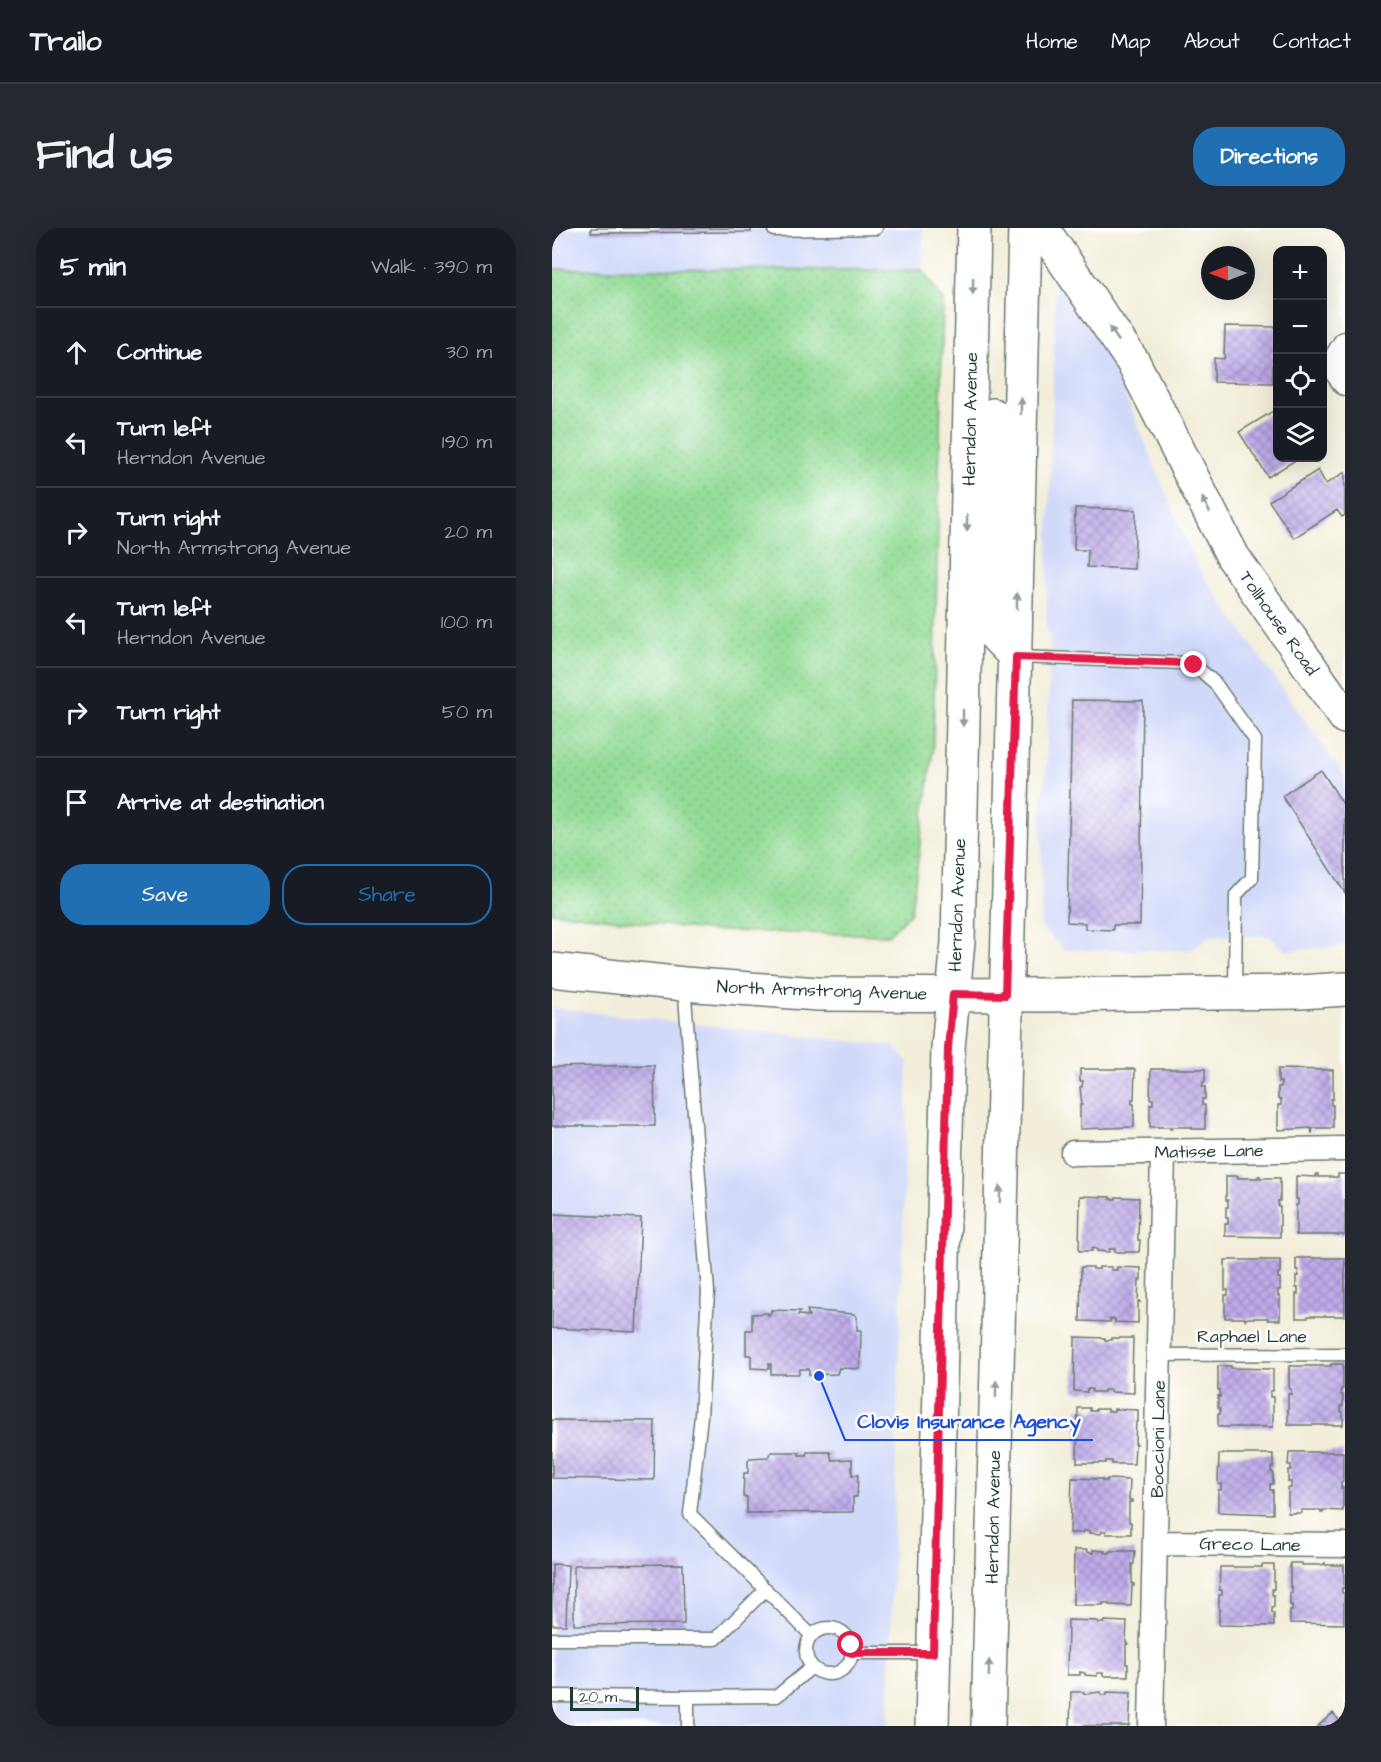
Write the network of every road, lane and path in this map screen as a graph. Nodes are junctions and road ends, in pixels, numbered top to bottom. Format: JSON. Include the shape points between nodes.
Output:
{"nodes":[{"id":1,"x":876,"y":228,"type":"edge"},
{"id":2,"x":974,"y":228,"type":"edge"},
{"id":3,"x":996,"y":228,"type":"edge"},
{"id":4,"x":1025,"y":228,"type":"edge"},
{"id":5,"x":1042,"y":228,"type":"edge"},
{"id":6,"x":774,"y":230,"type":"dead end"},
{"id":7,"x":1345,"y":344,"type":"edge"},
{"id":8,"x":1338,"y":374,"type":"edge"},
{"id":9,"x":1016,"y":657,"type":"junction"},
{"id":10,"x":1345,"y":717,"type":"edge"},
{"id":11,"x":552,"y":970,"type":"edge"},
{"id":12,"x":684,"y":984,"type":"junction"},
{"id":13,"x":1345,"y":989,"type":"edge"},
{"id":14,"x":1235,"y":993,"type":"junction"},
{"id":15,"x":953,"y":994,"type":"junction"},
{"id":16,"x":1005,"y":995,"type":"junction"},
{"id":17,"x":1345,"y":1149,"type":"edge"},
{"id":18,"x":1163,"y":1152,"type":"junction"},
{"id":19,"x":1073,"y":1153,"type":"dead end"},
{"id":20,"x":1345,"y":1354,"type":"edge"},
{"id":21,"x":1160,"y":1355,"type":"junction"},
{"id":22,"x":1156,"y":1542,"type":"junction"},
{"id":23,"x":1345,"y":1545,"type":"edge"},
{"id":24,"x":766,"y":1589,"type":"junction"},
{"id":25,"x":812,"y":1636,"type":"junction"},
{"id":26,"x":552,"y":1639,"type":"edge"},
{"id":27,"x":852,"y":1653,"type":"junction"},
{"id":28,"x":933,"y":1653,"type":"junction"},
{"id":29,"x":812,"y":1667,"type":"junction"},
{"id":30,"x":552,"y":1696,"type":"edge"},
{"id":31,"x":688,"y":1697,"type":"junction"},
{"id":32,"x":688,"y":1726,"type":"edge"},
{"id":33,"x":932,"y":1726,"type":"edge"},
{"id":34,"x":988,"y":1726,"type":"edge"},
{"id":35,"x":1151,"y":1726,"type":"edge"}],
"edges":[{"from":1,"to":6,"type":"lane"},
{"from":2,"to":15,"type":"main road","name":"Herndon Avenue","one_way":true},
{"from":3,"to":9,"type":"main road","via":[[989,629]]},
{"from":9,"to":4,"type":"main road","name":"Herndon Avenue","one_way":true},
{"from":10,"to":5,"type":"main road","name":"Tollhouse Road","one_way":true,"via":[[1233,557],[1132,362]]},
{"from":7,"to":8,"type":"street"},
{"from":9,"to":14,"type":"lane","via":[[1194,665],[1221,690],[1255,740],[1252,878],[1236,895]]},
{"from":9,"to":16,"type":"main road","name":"Herndon Avenue"},
{"from":11,"to":12,"type":"main road","name":"North Armstrong Avenue"},
{"from":12,"to":15,"type":"main road","name":"North Armstrong Avenue","via":[[818,994]]},
{"from":12,"to":24,"type":"lane","via":[[708,1292],[701,1416],[690,1514]]},
{"from":13,"to":14,"type":"main road","name":"North Armstrong Avenue"},
{"from":14,"to":16,"type":"main road","name":"North Armstrong Avenue"},
{"from":15,"to":16,"type":"main road","name":"North Armstrong Avenue"},
{"from":15,"to":28,"type":"main road","name":"Herndon Avenue","via":[[948,1048]]},
{"from":34,"to":16,"type":"main road","name":"Herndon Avenue","one_way":true},
{"from":17,"to":18,"type":"street","name":"Matisse Lane"},
{"from":18,"to":19,"type":"street","name":"Matisse Lane"},
{"from":18,"to":21,"type":"street","name":"Boccioni Lane"},
{"from":20,"to":21,"type":"lane","name":"Raphael Lane"},
{"from":21,"to":22,"type":"street","name":"Boccioni Lane"},
{"from":22,"to":23,"type":"street","name":"Greco Lane"},
{"from":22,"to":35,"type":"street","name":"Boccioni Lane"},
{"from":24,"to":25,"type":"lane"},
{"from":24,"to":26,"type":"lane","via":[[716,1639]]},
{"from":25,"to":27,"type":"lane","via":[[821,1629],[836,1629],[848,1638]]},
{"from":25,"to":29,"type":"lane","via":[[806,1646]]},
{"from":27,"to":28,"type":"lane"},
{"from":27,"to":29,"type":"lane","via":[[846,1666],[833,1674]]},
{"from":28,"to":33,"type":"main road","name":"Herndon Avenue"},
{"from":29,"to":31,"type":"lane","via":[[777,1696]]},
{"from":30,"to":31,"type":"lane"},
{"from":31,"to":32,"type":"lane"}]}
